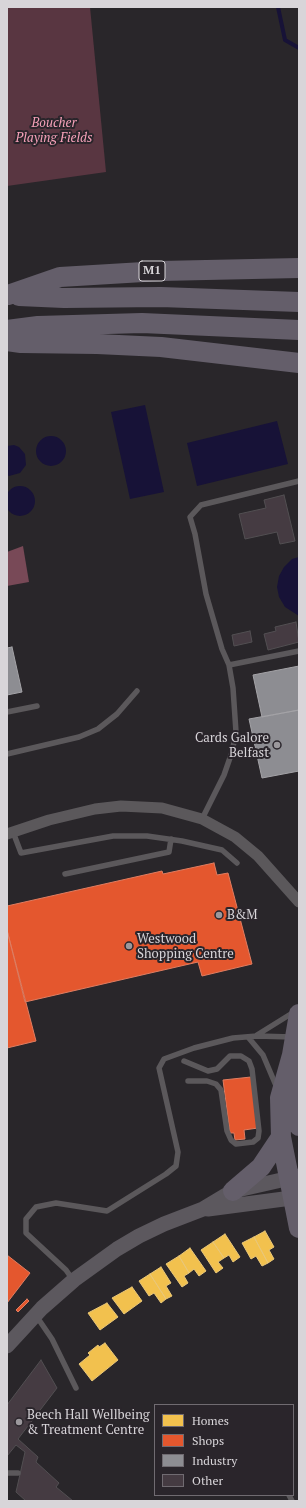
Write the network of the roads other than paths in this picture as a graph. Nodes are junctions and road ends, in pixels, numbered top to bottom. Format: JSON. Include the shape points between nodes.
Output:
{"nodes":[{"id":1,"x":299,"y":268,"type":"edge"},
{"id":2,"x":7,"y":296,"type":"edge"},
{"id":3,"x":299,"y":302,"type":"edge"},
{"id":4,"x":7,"y":330,"type":"edge"},
{"id":5,"x":299,"y":330,"type":"edge"},
{"id":6,"x":7,"y":341,"type":"edge"},
{"id":7,"x":299,"y":363,"type":"edge"},
{"id":8,"x":299,"y":481,"type":"edge"},
{"id":9,"x":299,"y":651,"type":"edge"},
{"id":10,"x":229,"y":665,"type":"junction"},
{"id":11,"x":137,"y":691,"type":"dead end"},
{"id":12,"x":37,"y":706,"type":"dead end"},
{"id":13,"x":7,"y":712,"type":"edge"},
{"id":14,"x":7,"y":754,"type":"edge"},
{"id":15,"x":202,"y":819,"type":"junction"},
{"id":16,"x":10,"y":833,"type":"edge"},
{"id":17,"x":171,"y":839,"type":"junction"},
{"id":18,"x":237,"y":863,"type":"dead end"},
{"id":19,"x":65,"y":874,"type":"dead end"},
{"id":20,"x":299,"y":902,"type":"edge"},
{"id":21,"x":299,"y":1009,"type":"edge"},
{"id":22,"x":299,"y":1014,"type":"edge"},
{"id":23,"x":257,"y":1036,"type":"junction"},
{"id":24,"x":248,"y":1037,"type":"junction"},
{"id":25,"x":293,"y":1046,"type":"junction"},
{"id":26,"x":184,"y":1062,"type":"dead end"},
{"id":27,"x":188,"y":1081,"type":"dead end"},
{"id":28,"x":280,"y":1098,"type":"junction"},
{"id":29,"x":292,"y":1120,"type":"edge"},
{"id":30,"x":294,"y":1177,"type":"edge"},
{"id":31,"x":233,"y":1191,"type":"junction"},
{"id":32,"x":296,"y":1198,"type":"edge"},
{"id":33,"x":203,"y":1209,"type":"junction"},
{"id":34,"x":299,"y":1228,"type":"edge"},
{"id":35,"x":74,"y":1280,"type":"junction"},
{"id":36,"x":36,"y":1315,"type":"junction"},
{"id":37,"x":7,"y":1346,"type":"edge"},
{"id":38,"x":76,"y":1388,"type":"dead end"},
{"id":39,"x":7,"y":1473,"type":"edge"},
{"id":40,"x":18,"y":1473,"type":"dead end"}],
"edges":[{"from":1,"to":2,"type":"highway","number":"M1","via":[[160,271],[60,277]]},
{"from":2,"to":3,"type":"highway","number":"M1","via":[[161,296]]},
{"from":4,"to":5,"type":"highway","via":[[38,326],[142,323]]},
{"from":6,"to":7,"type":"highway","via":[[161,347]]},
{"from":8,"to":10,"type":"lane","via":[[201,506],[190,517],[206,594]]},
{"from":9,"to":10,"type":"lane"},
{"from":10,"to":15,"type":"lane","via":[[236,732],[224,775]]},
{"from":11,"to":14,"type":"lane","via":[[117,714],[98,729],[79,737]]},
{"from":12,"to":13,"type":"lane"},
{"from":15,"to":16,"type":"street","via":[[162,808],[122,806],[56,818]]},
{"from":15,"to":20,"type":"street","via":[[235,837],[258,856]]},
{"from":16,"to":17,"type":"lane","via":[[21,854],[113,836]]},
{"from":17,"to":18,"type":"lane","via":[[222,850]]},
{"from":17,"to":19,"type":"lane","via":[[169,852]]},
{"from":21,"to":23,"type":"lane"},
{"from":22,"to":25,"type":"highway"},
{"from":23,"to":24,"type":"lane"},
{"from":23,"to":25,"type":"lane"},
{"from":24,"to":28,"type":"lane","via":[[263,1055]]},
{"from":24,"to":35,"type":"lane","via":[[233,1038],[169,1056],[160,1064],[178,1152],[176,1166],[107,1211],[56,1203],[36,1207],[30,1212],[26,1219],[26,1233]]},
{"from":25,"to":28,"type":"highway"},
{"from":25,"to":29,"type":"highway"},
{"from":26,"to":27,"type":"lane","via":[[208,1071],[217,1069],[230,1056],[241,1056],[249,1061],[260,1130],[258,1138],[253,1142],[236,1144],[231,1140],[227,1131],[221,1090],[216,1084],[207,1081]]},
{"from":28,"to":29,"type":"highway"},
{"from":29,"to":30,"type":"highway"},
{"from":29,"to":31,"type":"highway","via":[[261,1167]]},
{"from":30,"to":31,"type":"main road"},
{"from":30,"to":32,"type":"highway"},
{"from":31,"to":33,"type":"main road"},
{"from":32,"to":33,"type":"main road"},
{"from":32,"to":34,"type":"highway"},
{"from":33,"to":35,"type":"main road","via":[[139,1236]]},
{"from":35,"to":36,"type":"main road"},
{"from":36,"to":37,"type":"main road"},
{"from":36,"to":38,"type":"lane","via":[[52,1339]]},
{"from":39,"to":40,"type":"lane"}]}
